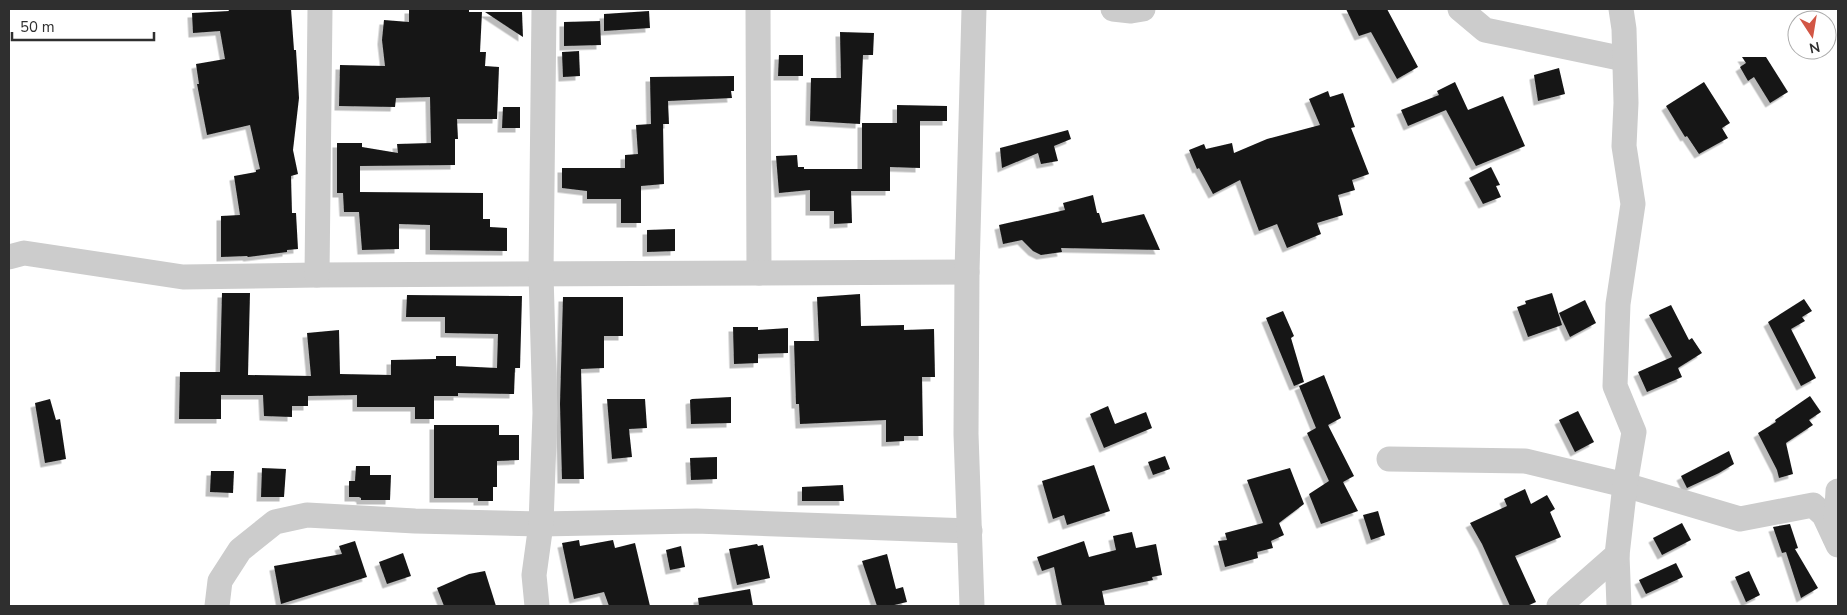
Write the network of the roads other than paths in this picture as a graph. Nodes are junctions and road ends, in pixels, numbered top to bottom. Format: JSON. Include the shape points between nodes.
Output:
{"nodes":[{"id":1,"x":320,"y":9,"type":"edge"},
{"id":2,"x":544,"y":9,"type":"edge"},
{"id":3,"x":758,"y":9,"type":"edge"},
{"id":4,"x":974,"y":9,"type":"edge"},
{"id":5,"x":1114,"y":9,"type":"edge"},
{"id":6,"x":1143,"y":9,"type":"edge"},
{"id":7,"x":1460,"y":9,"type":"edge"},
{"id":8,"x":1620,"y":9,"type":"edge"},
{"id":9,"x":1624,"y":59,"type":"junction"},
{"id":10,"x":9,"y":257,"type":"edge"},
{"id":11,"x":967,"y":272,"type":"junction"},
{"id":12,"x":759,"y":273,"type":"junction"},
{"id":13,"x":541,"y":274,"type":"junction"},
{"id":14,"x":317,"y":275,"type":"junction"},
{"id":15,"x":1389,"y":459,"type":"dead end"},
{"id":16,"x":1625,"y":485,"type":"junction"},
{"id":17,"x":1838,"y":491,"type":"edge"},
{"id":18,"x":541,"y":524,"type":"junction"},
{"id":19,"x":970,"y":531,"type":"junction"},
{"id":20,"x":1836,"y":542,"type":"edge"},
{"id":21,"x":1617,"y":555,"type":"junction"},
{"id":22,"x":217,"y":606,"type":"edge"},
{"id":23,"x":537,"y":606,"type":"edge"},
{"id":24,"x":972,"y":606,"type":"edge"},
{"id":25,"x":1560,"y":606,"type":"edge"},
{"id":26,"x":1619,"y":606,"type":"edge"}],
"edges":[{"from":1,"to":14,"type":"street"},
{"from":2,"to":13,"type":"street"},
{"from":3,"to":12,"type":"street"},
{"from":4,"to":11,"type":"street"},
{"from":5,"to":6,"type":"street"},
{"from":7,"to":9,"type":"street","via":[[1485,30]]},
{"from":8,"to":9,"type":"street"},
{"from":9,"to":16,"type":"street","via":[[1624,146],[1633,204],[1618,304],[1615,386],[1634,432]]},
{"from":10,"to":14,"type":"street","via":[[24,253],[183,277]]},
{"from":11,"to":12,"type":"street"},
{"from":11,"to":19,"type":"street","via":[[966,434]]},
{"from":12,"to":13,"type":"street"},
{"from":13,"to":14,"type":"street"},
{"from":13,"to":18,"type":"street","via":[[545,413]]},
{"from":15,"to":16,"type":"street","via":[[1525,461]]},
{"from":16,"to":20,"type":"street","via":[[1740,520],[1813,505],[1824,515]]},
{"from":16,"to":21,"type":"street"},
{"from":17,"to":20,"type":"street"},
{"from":18,"to":19,"type":"street","via":[[696,521]]},
{"from":18,"to":22,"type":"street","via":[[307,515],[275,522],[240,550],[220,581]]},
{"from":18,"to":23,"type":"street","via":[[534,575]]},
{"from":19,"to":24,"type":"street"},
{"from":21,"to":25,"type":"street"},
{"from":21,"to":26,"type":"street"}]}
